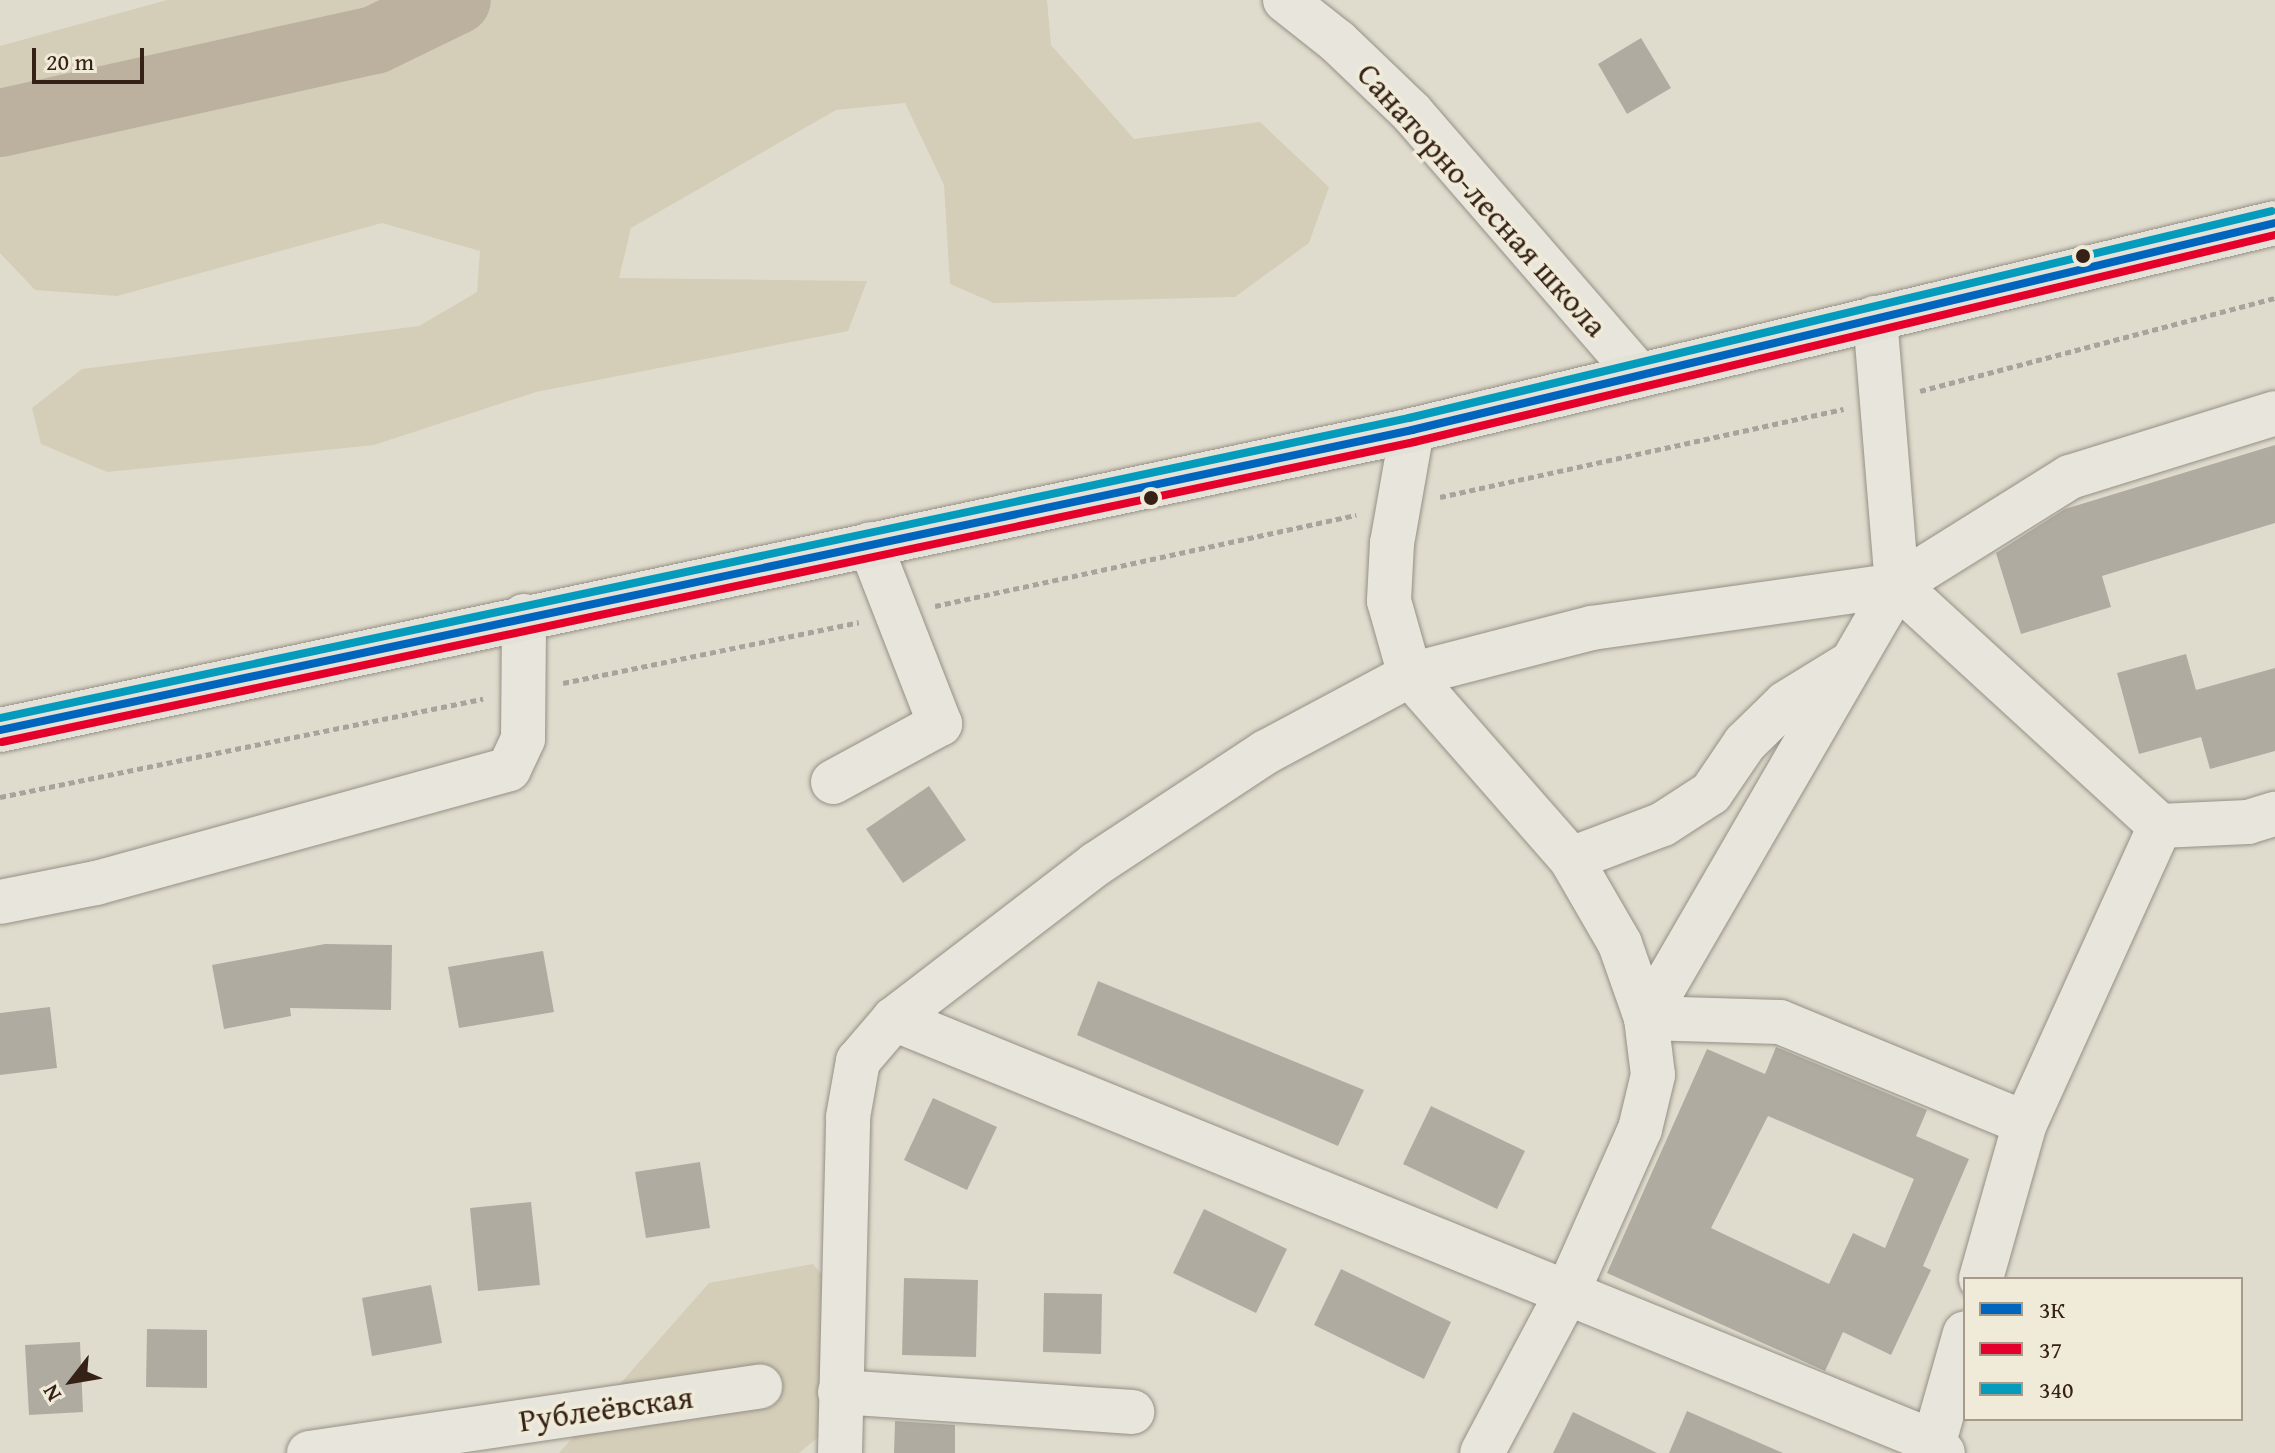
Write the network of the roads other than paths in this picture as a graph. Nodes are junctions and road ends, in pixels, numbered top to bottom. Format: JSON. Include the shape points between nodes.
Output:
{"nodes":[{"id":1,"x":1285,"y":0,"type":"edge"},
{"id":2,"x":2275,"y":223,"type":"edge"},
{"id":3,"x":1875,"y":318,"type":"junction"},
{"id":4,"x":1638,"y":374,"type":"junction"},
{"id":5,"x":2275,"y":413,"type":"edge"},
{"id":6,"x":1412,"y":430,"type":"junction"},
{"id":7,"x":870,"y":544,"type":"junction"},
{"id":8,"x":1897,"y":585,"type":"junction"},
{"id":9,"x":524,"y":616,"type":"junction"},
{"id":10,"x":1851,"y":663,"type":"junction"},
{"id":11,"x":1410,"y":675,"type":"junction"},
{"id":12,"x":0,"y":730,"type":"edge"},
{"id":13,"x":833,"y":782,"type":"dead end"},
{"id":14,"x":2275,"y":814,"type":"edge"},
{"id":15,"x":2160,"y":826,"type":"junction"},
{"id":16,"x":1571,"y":859,"type":"junction"},
{"id":17,"x":0,"y":902,"type":"edge"},
{"id":18,"x":1646,"y":1018,"type":"junction"},
{"id":19,"x":894,"y":1019,"type":"junction"},
{"id":20,"x":2025,"y":1123,"type":"junction"},
{"id":21,"x":1982,"y":1277,"type":"edge"},
{"id":22,"x":1567,"y":1293,"type":"junction"},
{"id":23,"x":1963,"y":1342,"type":"edge"},
{"id":24,"x":760,"y":1386,"type":"dead end"},
{"id":25,"x":840,"y":1392,"type":"junction"},
{"id":26,"x":1132,"y":1412,"type":"dead end"},
{"id":27,"x":1938,"y":1448,"type":"edge"},
{"id":28,"x":309,"y":1453,"type":"edge"},
{"id":29,"x":840,"y":1453,"type":"edge"},
{"id":30,"x":1482,"y":1453,"type":"edge"}],
"edges":[{"from":1,"to":4,"type":"street","name":"Санаторно-лесная школа","via":[[1412,113]]},
{"from":2,"to":3,"type":"main road"},
{"from":3,"to":4,"type":"main road"},
{"from":3,"to":8,"type":"street"},
{"from":4,"to":6,"type":"main road"},
{"from":5,"to":8,"type":"street","via":[[2070,477]]},
{"from":6,"to":7,"type":"main road"},
{"from":6,"to":11,"type":"street","via":[[1389,601]]},
{"from":7,"to":9,"type":"main road"},
{"from":7,"to":13,"type":"street","via":[[940,724]]},
{"from":8,"to":10,"type":"street"},
{"from":8,"to":11,"type":"street","via":[[1592,628]]},
{"from":8,"to":15,"type":"street"},
{"from":9,"to":12,"type":"main road"},
{"from":9,"to":17,"type":"street","via":[[519,756],[494,777],[96,883]]},
{"from":10,"to":16,"type":"street","via":[[1786,703],[1745,743],[1711,793],[1663,824]]},
{"from":10,"to":18,"type":"street"},
{"from":11,"to":16,"type":"street"},
{"from":11,"to":19,"type":"street","via":[[1187,801]]},
{"from":14,"to":15,"type":"street","via":[[2248,822]]},
{"from":15,"to":20,"type":"street"},
{"from":16,"to":18,"type":"street","via":[[1620,944]]},
{"from":18,"to":20,"type":"street","via":[[1780,1022]]},
{"from":18,"to":22,"type":"street","via":[[1653,1075],[1640,1129]]},
{"from":19,"to":22,"type":"street"},
{"from":19,"to":25,"type":"street","via":[[858,1061],[848,1117]]},
{"from":20,"to":21,"type":"street"},
{"from":22,"to":27,"type":"street"},
{"from":22,"to":30,"type":"street"},
{"from":23,"to":27,"type":"street"},
{"from":24,"to":28,"type":"street","name":"Рублеёвская"},
{"from":25,"to":26,"type":"street"},
{"from":25,"to":29,"type":"street"}]}
